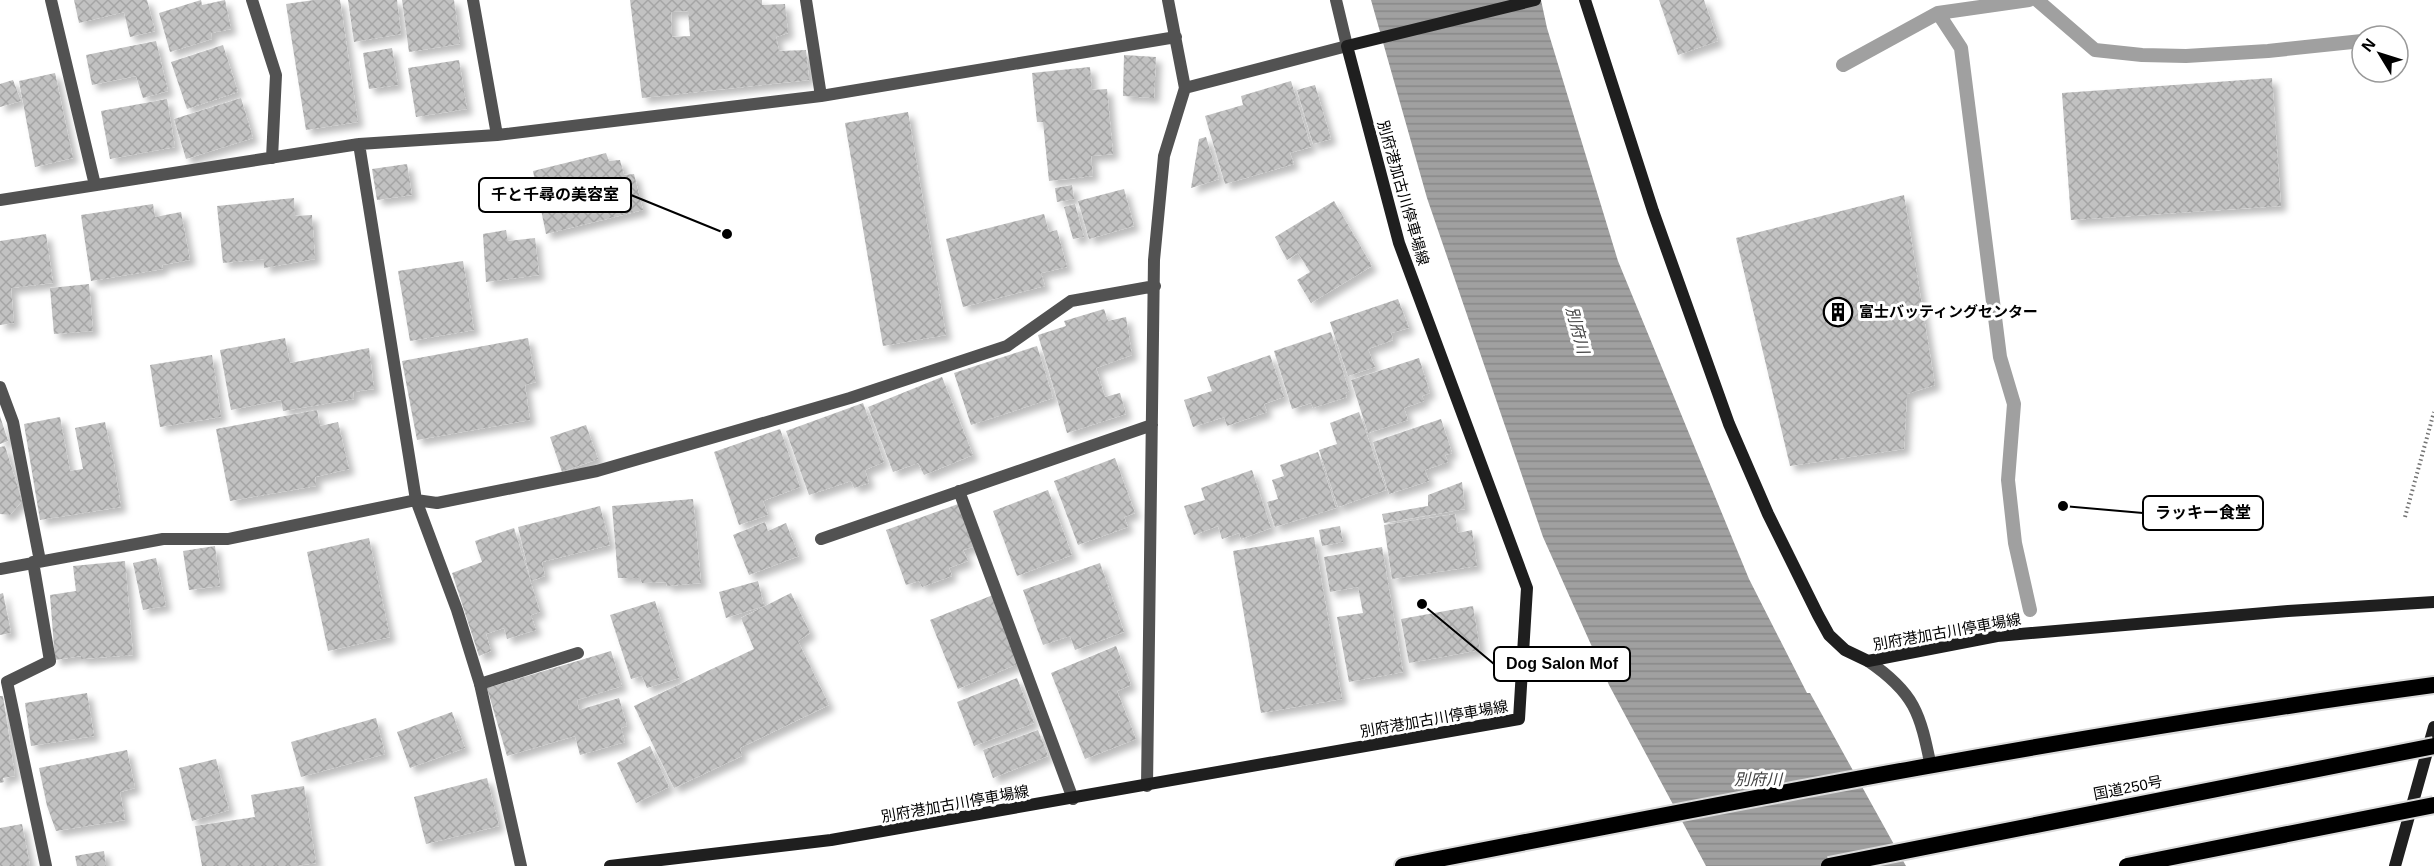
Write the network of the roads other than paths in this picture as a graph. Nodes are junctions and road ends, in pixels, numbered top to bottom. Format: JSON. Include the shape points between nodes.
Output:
{"nodes":[{"id":1,"x":51,"y":0,"type":"edge"},
{"id":2,"x":252,"y":0,"type":"edge"},
{"id":3,"x":473,"y":0,"type":"edge"},
{"id":4,"x":806,"y":0,"type":"edge"},
{"id":5,"x":1168,"y":0,"type":"edge"},
{"id":6,"x":1336,"y":0,"type":"edge"},
{"id":7,"x":1535,"y":0,"type":"edge"},
{"id":8,"x":1585,"y":0,"type":"edge"},
{"id":9,"x":1176,"y":37,"type":"junction"},
{"id":10,"x":1347,"y":46,"type":"junction"},
{"id":11,"x":1185,"y":88,"type":"junction"},
{"id":12,"x":821,"y":96,"type":"junction"},
{"id":13,"x":497,"y":135,"type":"junction"},
{"id":14,"x":359,"y":144,"type":"junction"},
{"id":15,"x":272,"y":158,"type":"junction"},
{"id":16,"x":95,"y":185,"type":"junction"},
{"id":17,"x":0,"y":200,"type":"edge"},
{"id":18,"x":1155,"y":286,"type":"junction"},
{"id":19,"x":0,"y":387,"type":"edge"},
{"id":20,"x":1152,"y":425,"type":"junction"},
{"id":21,"x":959,"y":491,"type":"junction"},
{"id":22,"x":416,"y":500,"type":"junction"},
{"id":23,"x":821,"y":538,"type":"dead end"},
{"id":24,"x":36,"y":562,"type":"junction"},
{"id":25,"x":0,"y":569,"type":"edge"},
{"id":26,"x":2434,"y":602,"type":"edge"},
{"id":27,"x":578,"y":653,"type":"dead end"},
{"id":28,"x":1868,"y":661,"type":"junction"},
{"id":29,"x":480,"y":684,"type":"junction"},
{"id":30,"x":2434,"y":685,"type":"edge"},
{"id":31,"x":2434,"y":727,"type":"edge"},
{"id":32,"x":2434,"y":746,"type":"edge"},
{"id":33,"x":1931,"y":767,"type":"junction"},
{"id":34,"x":1147,"y":786,"type":"junction"},
{"id":35,"x":1073,"y":799,"type":"junction"},
{"id":36,"x":2434,"y":806,"type":"edge"},
{"id":37,"x":46,"y":866,"type":"edge"},
{"id":38,"x":521,"y":866,"type":"edge"},
{"id":39,"x":610,"y":866,"type":"edge"},
{"id":40,"x":1403,"y":866,"type":"edge"},
{"id":41,"x":1829,"y":866,"type":"edge"},
{"id":42,"x":2127,"y":866,"type":"edge"},
{"id":43,"x":2395,"y":866,"type":"edge"}],
"edges":[{"from":1,"to":16,"type":"street"},
{"from":2,"to":15,"type":"street","via":[[276,75]]},
{"from":3,"to":13,"type":"street"},
{"from":4,"to":12,"type":"street"},
{"from":5,"to":9,"type":"street"},
{"from":6,"to":10,"type":"street"},
{"from":7,"to":10,"type":"main road"},
{"from":8,"to":28,"type":"main road","name":"別府港加古川停車場線","via":[[1653,211],[1729,424],[1768,514],[1829,634],[1845,650]]},
{"from":9,"to":11,"type":"street"},
{"from":9,"to":12,"type":"street"},
{"from":10,"to":11,"type":"street"},
{"from":10,"to":34,"type":"main road","name":"別府港加古川停車場線","via":[[1399,243],[1527,588],[1519,719]]},
{"from":11,"to":18,"type":"street","via":[[1164,156]]},
{"from":12,"to":13,"type":"street"},
{"from":13,"to":14,"type":"street"},
{"from":14,"to":15,"type":"street"},
{"from":14,"to":22,"type":"street"},
{"from":15,"to":16,"type":"street"},
{"from":16,"to":17,"type":"street"},
{"from":18,"to":20,"type":"street"},
{"from":18,"to":22,"type":"street","via":[[1071,301],[1007,346],[827,405],[597,471],[437,502]]},
{"from":19,"to":24,"type":"street","via":[[14,422]]},
{"from":20,"to":21,"type":"street"},
{"from":20,"to":34,"type":"street"},
{"from":21,"to":23,"type":"street"},
{"from":21,"to":35,"type":"street"},
{"from":22,"to":24,"type":"street","via":[[228,539],[163,539]]},
{"from":22,"to":29,"type":"street"},
{"from":24,"to":25,"type":"street"},
{"from":24,"to":37,"type":"street","via":[[50,661],[8,682]]},
{"from":26,"to":28,"type":"main road","name":"別府港加古川停車場線","via":[[1997,636]]},
{"from":27,"to":29,"type":"street"},
{"from":28,"to":33,"type":"street","via":[[1909,696],[1922,723]]},
{"from":29,"to":38,"type":"street"},
{"from":30,"to":33,"type":"highway","via":[[2289,704]]},
{"from":31,"to":43,"type":"main road"},
{"from":32,"to":41,"type":"highway","name":"国道250号","bridge":true},
{"from":33,"to":40,"type":"highway"},
{"from":34,"to":35,"type":"main road","name":"別府港加古川停車場線"},
{"from":35,"to":39,"type":"main road","name":"別府港加古川停車場線","via":[[831,840]]},
{"from":36,"to":42,"type":"highway","bridge":true}]}
